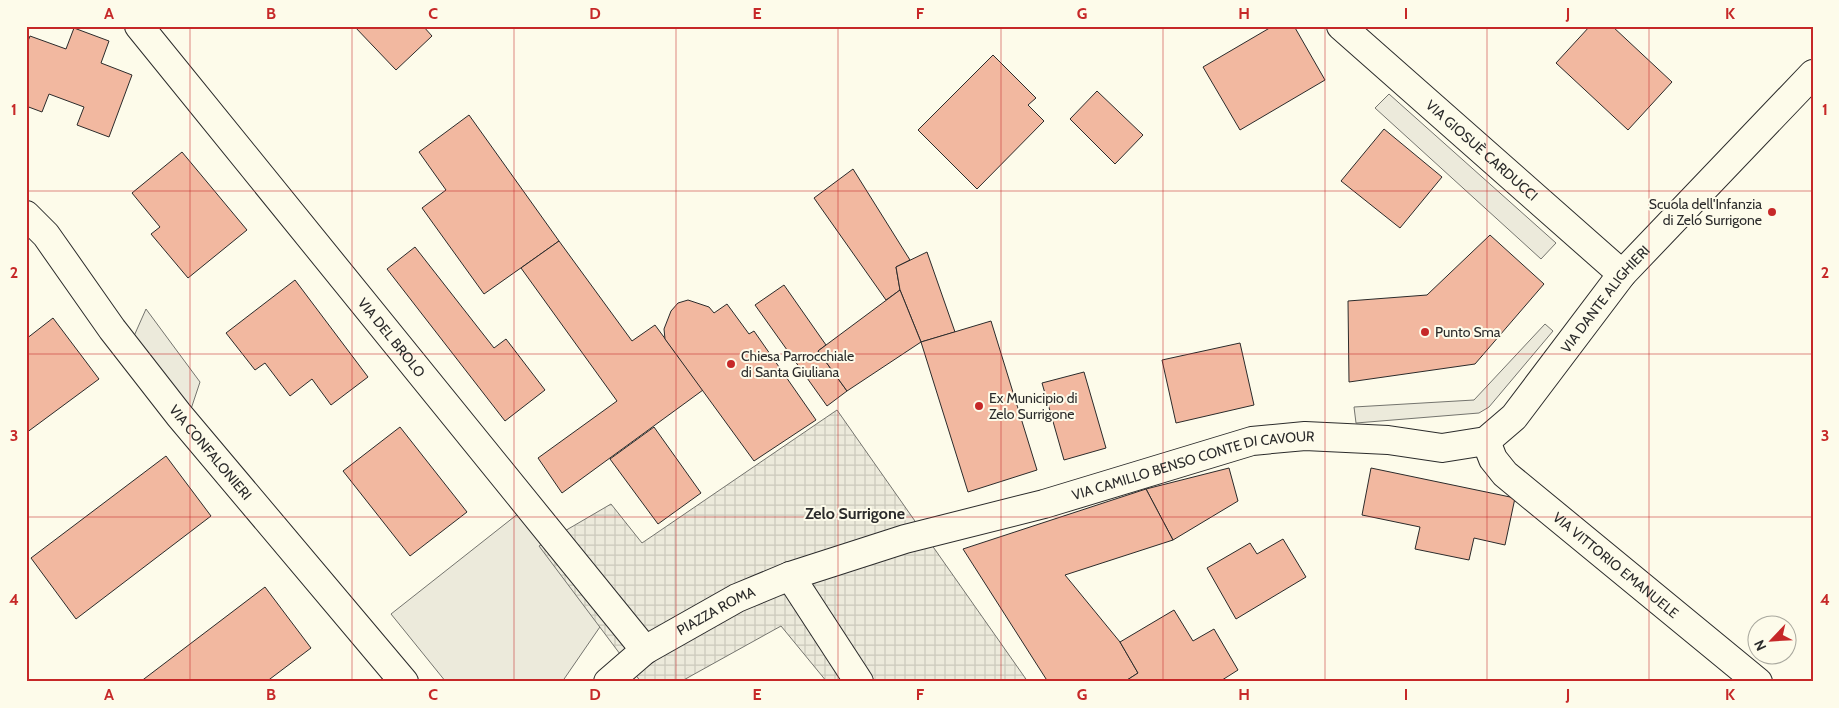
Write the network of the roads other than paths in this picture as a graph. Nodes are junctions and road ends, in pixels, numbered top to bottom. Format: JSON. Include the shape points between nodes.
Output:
{"nodes":[{"id":1,"x":139,"y":26,"type":"edge"},
{"id":2,"x":1341,"y":26,"type":"edge"},
{"id":3,"x":1813,"y":74,"type":"edge"},
{"id":4,"x":26,"y":215,"type":"edge"},
{"id":5,"x":1622,"y":274,"type":"junction"},
{"id":6,"x":1486,"y":441,"type":"junction"},
{"id":7,"x":906,"y":539,"type":"joint"},
{"id":8,"x":790,"y":576,"type":"junction"},
{"id":9,"x":644,"y":650,"type":"junction"},
{"id":10,"x":404,"y":682,"type":"edge"},
{"id":11,"x":608,"y":682,"type":"edge"},
{"id":12,"x":859,"y":682,"type":"edge"},
{"id":13,"x":1758,"y":682,"type":"edge"}],
"edges":[{"from":1,"to":9,"type":"street","name":"VIA DEL BROLO"},
{"from":2,"to":5,"type":"street","name":"VIA GIOSUÈ CARDUCCI"},
{"from":3,"to":5,"type":"street","name":"VIA DANTE ALIGHIERI"},
{"from":4,"to":10,"type":"street","name":"VIA CONFALONIERI","via":[[46,235],[112,329],[179,415]]},
{"from":5,"to":6,"type":"street","name":"VIA DANTE ALIGHIERI","via":[[1514,417]]},
{"from":6,"to":7,"type":"street","name":"VIA CAMILLO BENSO CONTE DI CAVOUR","via":[[1442,448],[1388,440],[1304,436],[1252,441],[1044,504]]},
{"from":6,"to":13,"type":"street","name":"VIA VITTORIO EMANUELE","via":[[1493,459],[1505,474]]},
{"from":7,"to":8,"type":"street","name":"PIAZZA ROMA"},
{"from":8,"to":9,"type":"street","name":"PIAZZA ROMA","via":[[737,598]]},
{"from":8,"to":12,"type":"street"},
{"from":9,"to":11,"type":"street","name":"PIAZZA ROMA"}]}
